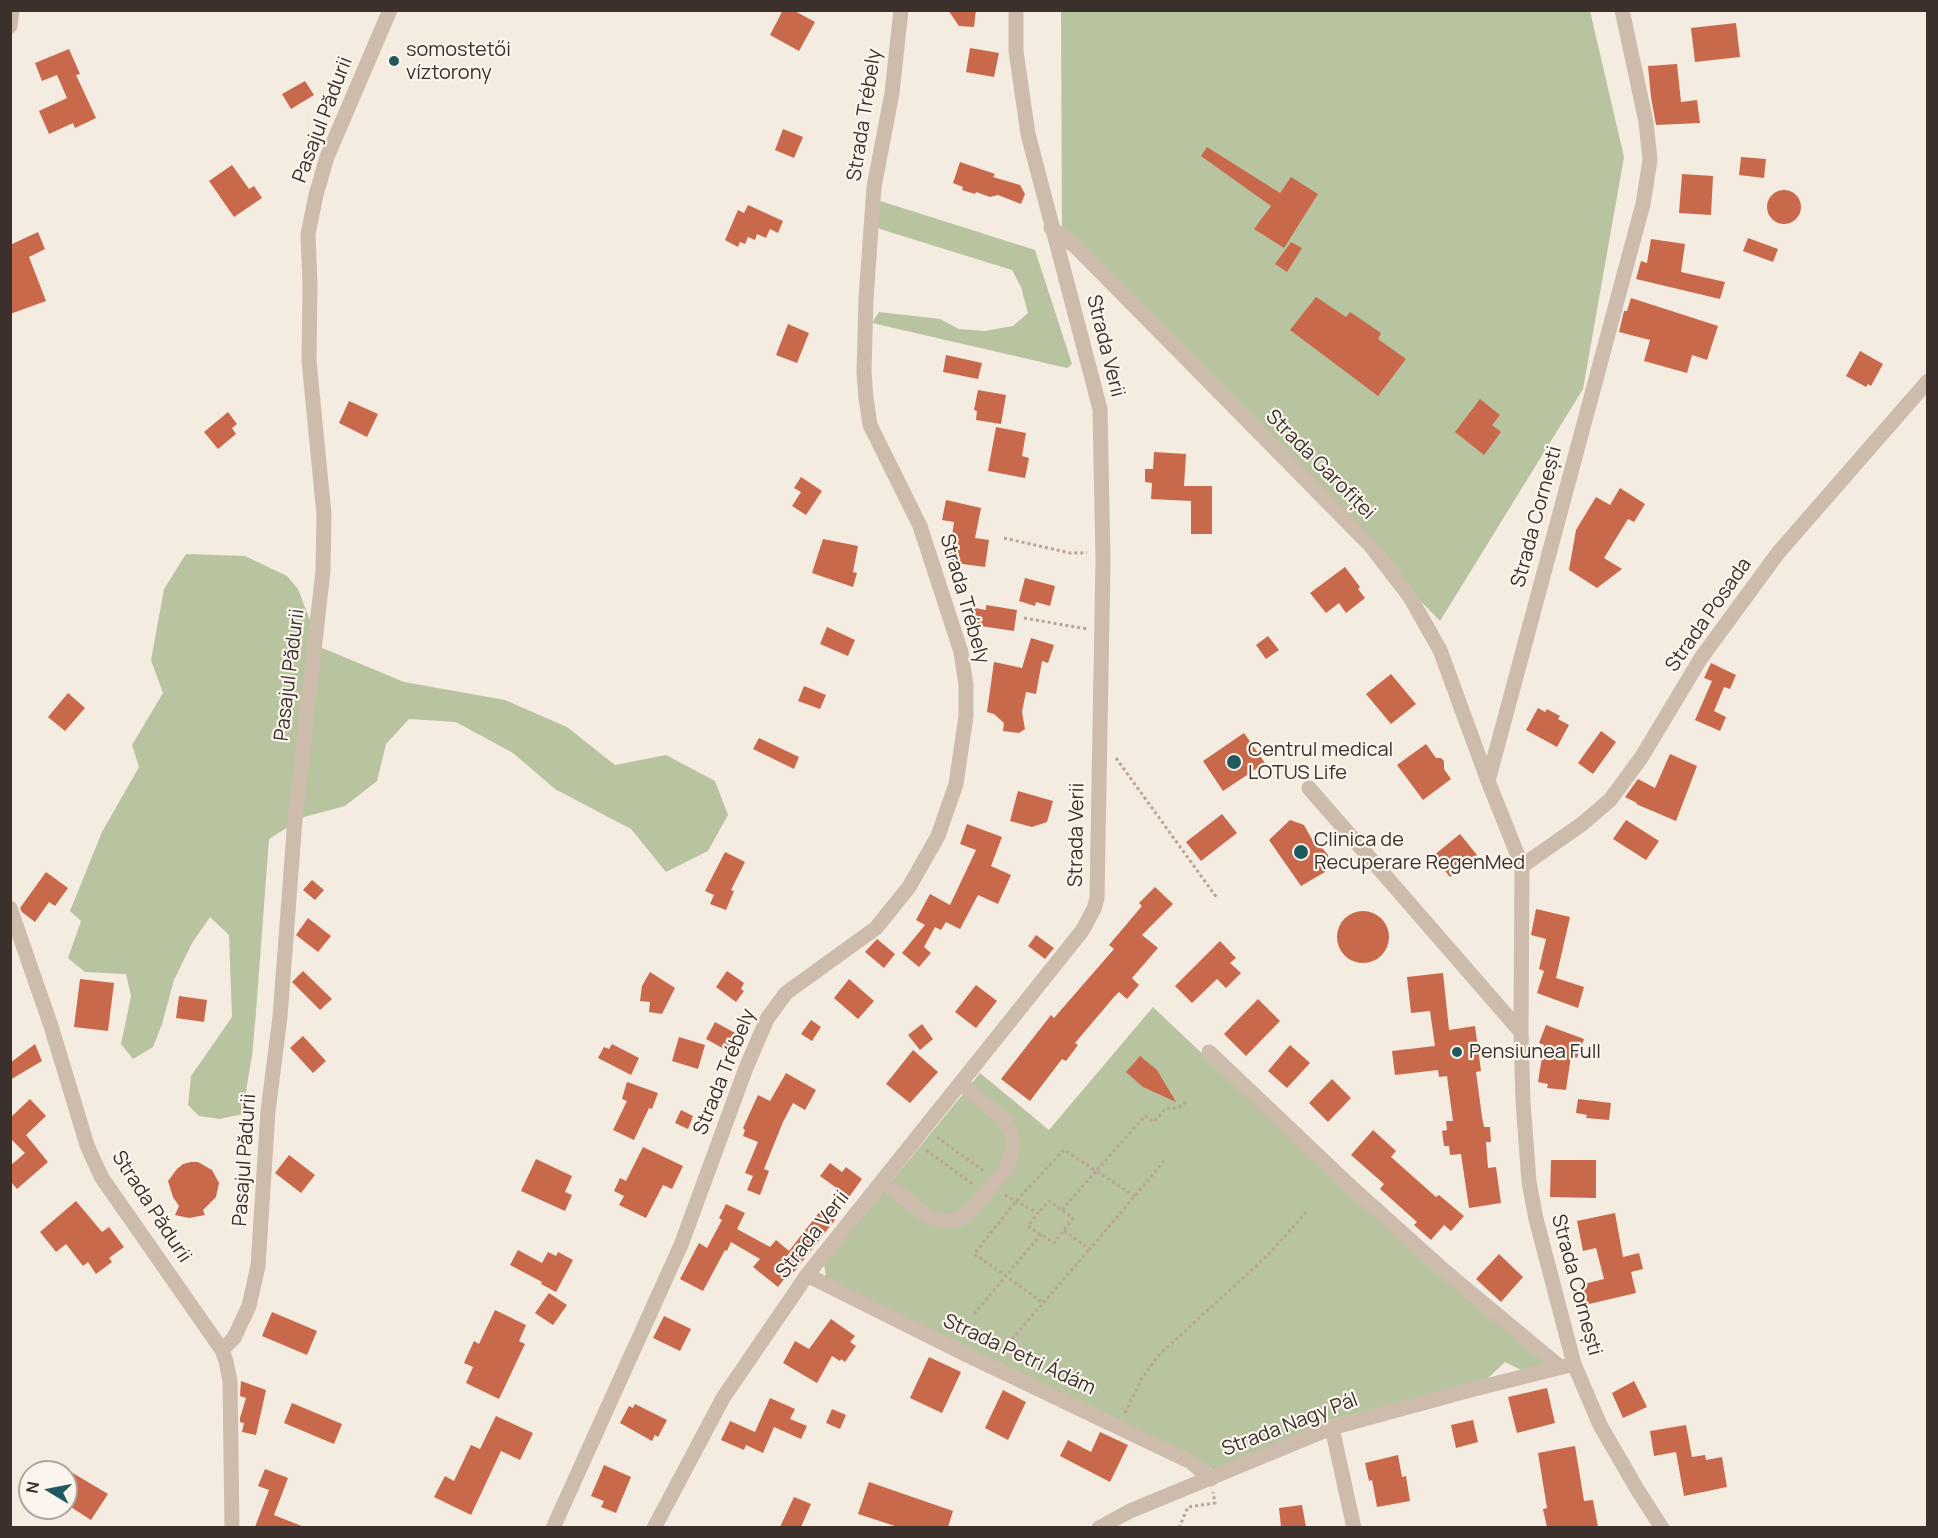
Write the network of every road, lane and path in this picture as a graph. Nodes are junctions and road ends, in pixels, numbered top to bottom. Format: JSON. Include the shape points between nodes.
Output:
{"nodes":[{"id":1,"x":12,"y":10,"type":"edge"},
{"id":2,"x":390,"y":10,"type":"edge"},
{"id":3,"x":901,"y":10,"type":"edge"},
{"id":4,"x":1016,"y":10,"type":"edge"},
{"id":5,"x":1622,"y":10,"type":"edge"},
{"id":6,"x":10,"y":26,"type":"edge"},
{"id":7,"x":1051,"y":228,"type":"junction"},
{"id":8,"x":1928,"y":381,"type":"edge"},
{"id":9,"x":1004,"y":538,"type":"dead end"},
{"id":10,"x":1089,"y":553,"type":"dead end"},
{"id":11,"x":1024,"y":618,"type":"dead end"},
{"id":12,"x":1087,"y":629,"type":"dead end"},
{"id":13,"x":1111,"y":754,"type":"dead end"},
{"id":14,"x":1488,"y":781,"type":"junction"},
{"id":15,"x":1309,"y":788,"type":"dead end"},
{"id":16,"x":1522,"y":866,"type":"junction"},
{"id":17,"x":1216,"y":898,"type":"dead end"},
{"id":18,"x":10,"y":908,"type":"edge"},
{"id":19,"x":1521,"y":1032,"type":"junction"},
{"id":20,"x":1209,"y":1052,"type":"dead end"},
{"id":21,"x":961,"y":1083,"type":"junction"},
{"id":22,"x":1186,"y":1102,"type":"dead end"},
{"id":23,"x":935,"y":1136,"type":"dead end"},
{"id":24,"x":925,"y":1150,"type":"dead end"},
{"id":25,"x":1166,"y":1160,"type":"dead end"},
{"id":26,"x":1096,"y":1171,"type":"junction"},
{"id":27,"x":882,"y":1181,"type":"junction"},
{"id":28,"x":991,"y":1187,"type":"junction"},
{"id":29,"x":1135,"y":1196,"type":"junction"},
{"id":30,"x":1016,"y":1201,"type":"junction"},
{"id":31,"x":1062,"y":1210,"type":"junction"},
{"id":32,"x":1307,"y":1211,"type":"dead end"},
{"id":33,"x":1038,"y":1213,"type":"junction"},
{"id":34,"x":1063,"y":1231,"type":"junction"},
{"id":35,"x":1041,"y":1234,"type":"junction"},
{"id":36,"x":1090,"y":1249,"type":"junction"},
{"id":37,"x":807,"y":1275,"type":"junction"},
{"id":38,"x":1006,"y":1276,"type":"junction"},
{"id":39,"x":1044,"y":1303,"type":"junction"},
{"id":40,"x":974,"y":1314,"type":"dead end"},
{"id":41,"x":1012,"y":1339,"type":"dead end"},
{"id":42,"x":222,"y":1350,"type":"junction"},
{"id":43,"x":1567,"y":1366,"type":"junction"},
{"id":44,"x":1119,"y":1426,"type":"junction"},
{"id":45,"x":1332,"y":1428,"type":"junction"},
{"id":46,"x":1211,"y":1479,"type":"junction"},
{"id":47,"x":232,"y":1527,"type":"edge"},
{"id":48,"x":553,"y":1527,"type":"edge"},
{"id":49,"x":654,"y":1527,"type":"edge"},
{"id":50,"x":1099,"y":1527,"type":"edge"},
{"id":51,"x":1179,"y":1527,"type":"edge"},
{"id":52,"x":1354,"y":1527,"type":"edge"},
{"id":53,"x":1662,"y":1527,"type":"edge"}],
"edges":[{"from":1,"to":6,"type":"street"},
{"from":2,"to":42,"type":"street","name":"Pasajul Pădurii","via":[[327,157],[308,234],[309,361],[324,514],[323,571],[295,819],[258,1266],[249,1306],[234,1338]]},
{"from":3,"to":48,"type":"street","name":"Strada Trébely","via":[[892,93],[874,187],[864,372],[870,425],[920,526],[961,652],[966,716],[956,784],[938,836],[909,887],[876,928],[786,993],[767,1018],[681,1245]]},
{"from":4,"to":7,"type":"street","name":"Strada Verii","via":[[1016,51],[1028,134]]},
{"from":5,"to":14,"type":"street","name":"Strada Cornești","via":[[1646,122],[1650,160],[1643,204]]},
{"from":7,"to":14,"type":"street","name":"Strada Garofiței","via":[[1076,248],[1370,545],[1404,588],[1440,650]]},
{"from":7,"to":21,"type":"street","name":"Strada Verii","via":[[1100,409],[1103,560],[1097,898],[1082,931]]},
{"from":8,"to":16,"type":"street","name":"Strada Posada","via":[[1778,553],[1701,658],[1641,758],[1610,800]]},
{"from":9,"to":10,"type":"path","via":[[1070,553]]},
{"from":11,"to":12,"type":"path"},
{"from":13,"to":17,"type":"path"},
{"from":14,"to":16,"type":"street","name":"Strada Cornești"},
{"from":15,"to":19,"type":"street"},
{"from":16,"to":19,"type":"street","name":"Strada Cornești"},
{"from":18,"to":42,"type":"street","name":"Strada Pădurii","via":[[87,1145],[102,1178]]},
{"from":19,"to":43,"type":"street","name":"Strada Cornești","via":[[1529,1182]]},
{"from":20,"to":43,"type":"street","via":[[1447,1273]]},
{"from":21,"to":27,"type":"street","name":"Strada Verii"},
{"from":21,"to":28,"type":"street","via":[[1005,1121],[1012,1137],[1007,1168]]},
{"from":22,"to":26,"type":"path","via":[[1178,1108],[1165,1108],[1154,1122],[1145,1116]]},
{"from":23,"to":28,"type":"path"},
{"from":24,"to":28,"type":"path"},
{"from":25,"to":29,"type":"path"},
{"from":26,"to":29,"type":"path"},
{"from":26,"to":30,"type":"path","via":[[1064,1150]]},
{"from":26,"to":31,"type":"path"},
{"from":27,"to":28,"type":"street","via":[[928,1217],[944,1221],[958,1220]]},
{"from":27,"to":37,"type":"street","name":"Strada Verii"},
{"from":28,"to":30,"type":"path"},
{"from":29,"to":36,"type":"path"},
{"from":30,"to":33,"type":"path"},
{"from":30,"to":38,"type":"path","via":[[975,1254]]},
{"from":31,"to":33,"type":"path","via":[[1049,1201]]},
{"from":31,"to":34,"type":"path","via":[[1074,1218]]},
{"from":32,"to":44,"type":"path","via":[[1268,1255],[1159,1355],[1142,1378]]},
{"from":33,"to":35,"type":"path","via":[[1028,1226]]},
{"from":34,"to":35,"type":"path","via":[[1054,1243]]},
{"from":34,"to":36,"type":"path"},
{"from":35,"to":38,"type":"path"},
{"from":36,"to":39,"type":"path"},
{"from":37,"to":44,"type":"street","name":"Strada Petri Ádám"},
{"from":37,"to":49,"type":"street","name":"Strada Verii","via":[[723,1398]]},
{"from":38,"to":39,"type":"path"},
{"from":38,"to":40,"type":"path"},
{"from":39,"to":41,"type":"path"},
{"from":42,"to":47,"type":"street","name":"Strada Pădurii","via":[[230,1381]]},
{"from":43,"to":45,"type":"street","name":"Strada Nagy Pál"},
{"from":43,"to":53,"type":"street","name":"Strada Cornești"},
{"from":44,"to":46,"type":"street","name":"Strada Petri Ádám","via":[[1191,1462]]},
{"from":45,"to":46,"type":"street","name":"Strada Nagy Pál"},
{"from":45,"to":52,"type":"street"},
{"from":46,"to":50,"type":"street","name":"Strada Nagy Pál"},
{"from":46,"to":51,"type":"path","via":[[1215,1503],[1188,1507]]}]}
